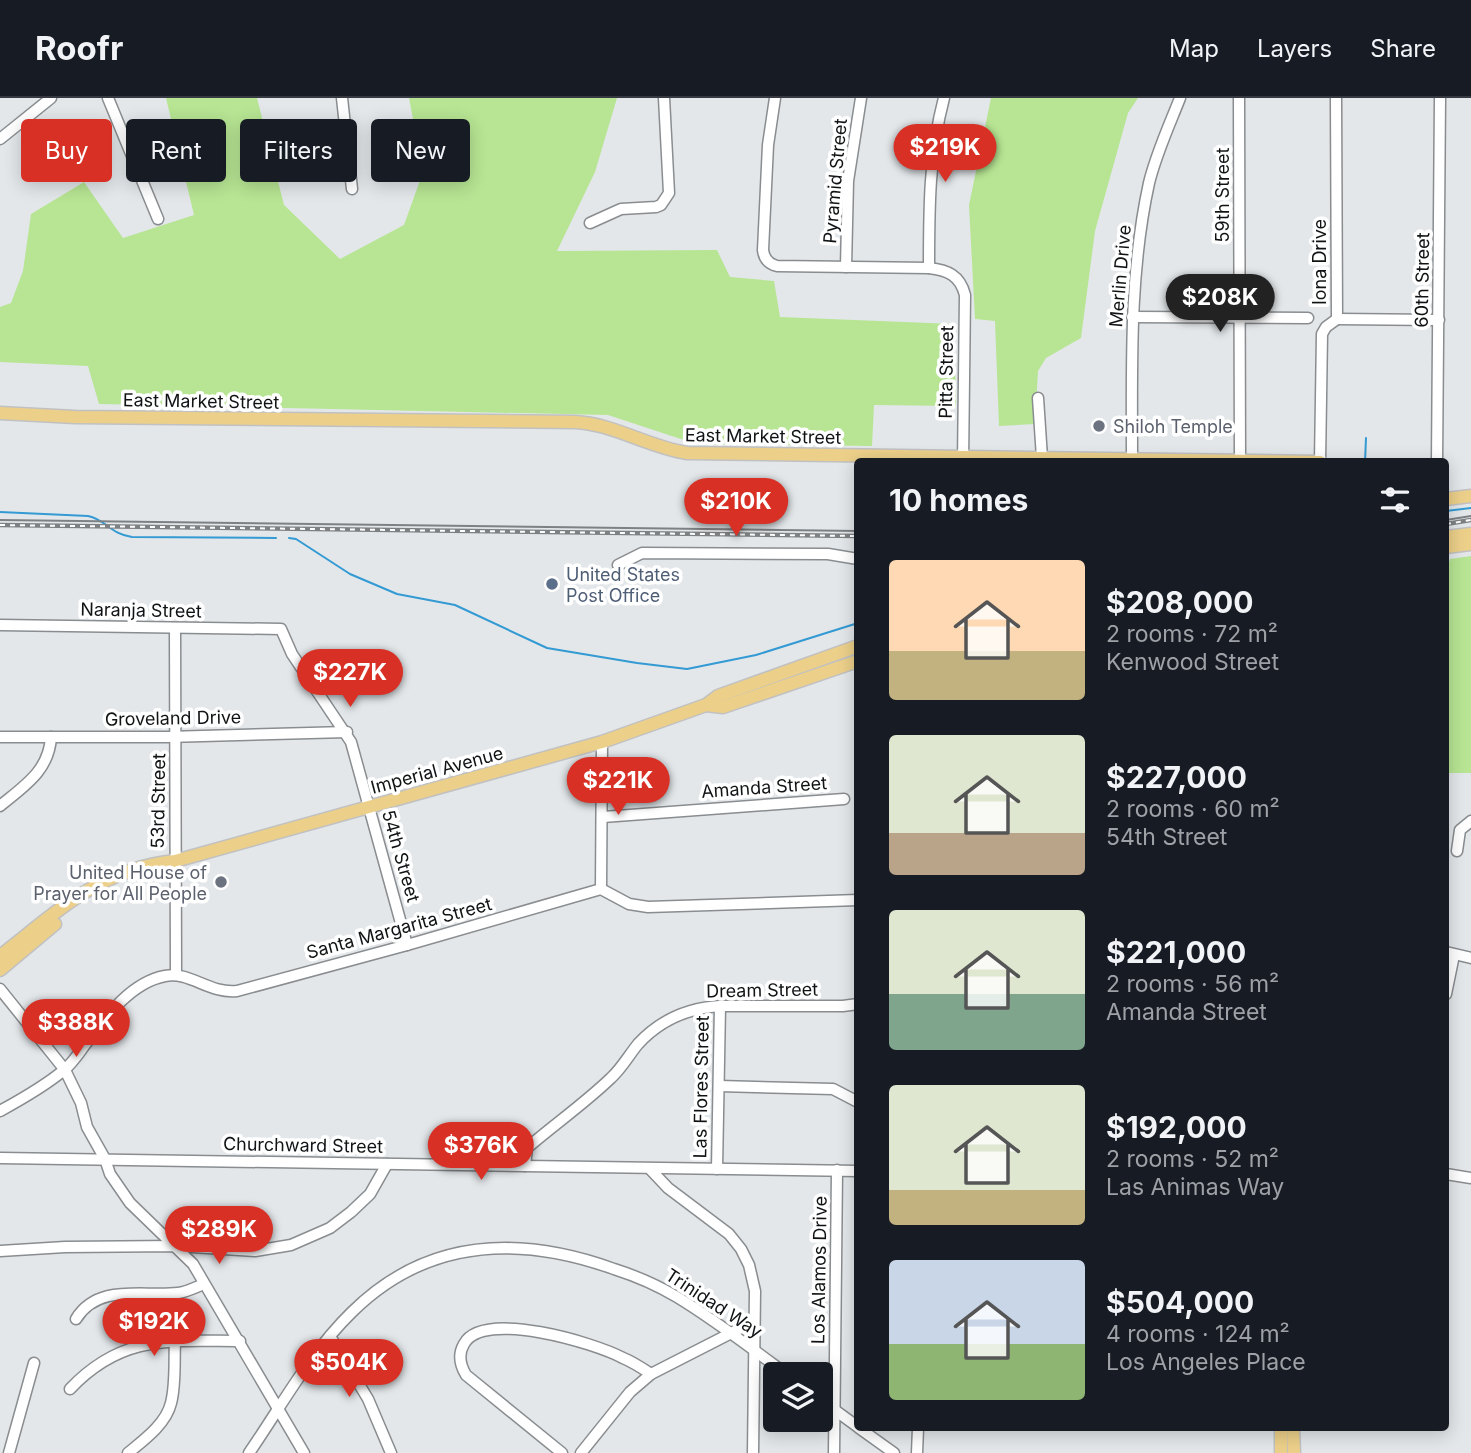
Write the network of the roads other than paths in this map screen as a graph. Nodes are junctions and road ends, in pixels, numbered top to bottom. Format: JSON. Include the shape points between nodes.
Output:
{"nodes":[{"id":1,"x":51,"y":98,"type":"edge"},
{"id":2,"x":108,"y":98,"type":"edge"},
{"id":3,"x":342,"y":98,"type":"edge"},
{"id":4,"x":664,"y":98,"type":"edge"},
{"id":5,"x":775,"y":98,"type":"edge"},
{"id":6,"x":861,"y":98,"type":"edge"},
{"id":7,"x":944,"y":98,"type":"edge"},
{"id":8,"x":1180,"y":98,"type":"edge"},
{"id":9,"x":1239,"y":98,"type":"edge"},
{"id":10,"x":1336,"y":98,"type":"edge"},
{"id":11,"x":1440,"y":98,"type":"edge"},
{"id":12,"x":0,"y":139,"type":"edge"},
{"id":13,"x":352,"y":189,"type":"dead end"},
{"id":14,"x":158,"y":219,"type":"dead end"},
{"id":15,"x":590,"y":223,"type":"dead end"},
{"id":16,"x":845,"y":267,"type":"junction"},
{"id":17,"x":929,"y":268,"type":"junction"},
{"id":18,"x":1132,"y":317,"type":"junction"},
{"id":19,"x":1308,"y":317,"type":"dead end"},
{"id":20,"x":1240,"y":318,"type":"junction"},
{"id":21,"x":1337,"y":319,"type":"junction"},
{"id":22,"x":1439,"y":320,"type":"junction"},
{"id":23,"x":1038,"y":398,"type":"dead end"},
{"id":24,"x":0,"y":413,"type":"edge"},
{"id":25,"x":917,"y":458,"type":"edge"},
{"id":26,"x":963,"y":458,"type":"edge"},
{"id":27,"x":1042,"y":458,"type":"edge"},
{"id":28,"x":1132,"y":458,"type":"edge"},
{"id":29,"x":1240,"y":458,"type":"edge"},
{"id":30,"x":1320,"y":458,"type":"edge"},
{"id":31,"x":1437,"y":458,"type":"edge"},
{"id":32,"x":1471,"y":496,"type":"edge"},
{"id":33,"x":1449,"y":499,"type":"edge"},
{"id":34,"x":1471,"y":534,"type":"edge"},
{"id":35,"x":1449,"y":537,"type":"edge"},
{"id":36,"x":1471,"y":544,"type":"edge"},
{"id":37,"x":1449,"y":547,"type":"edge"},
{"id":38,"x":854,"y":558,"type":"edge"},
{"id":39,"x":618,"y":565,"type":"dead end"},
{"id":40,"x":0,"y":625,"type":"edge"},
{"id":41,"x":175,"y":628,"type":"junction"},
{"id":42,"x":281,"y":629,"type":"joint"},
{"id":43,"x":854,"y":647,"type":"edge"},
{"id":44,"x":854,"y":662,"type":"edge"},
{"id":45,"x":706,"y":705,"type":"junction"},
{"id":46,"x":347,"y":732,"type":"junction"},
{"id":47,"x":177,"y":736,"type":"junction"},
{"id":48,"x":0,"y":737,"type":"edge"},
{"id":49,"x":51,"y":737,"type":"junction"},
{"id":50,"x":602,"y":742,"type":"junction"},
{"id":51,"x":844,"y":799,"type":"dead end"},
{"id":52,"x":0,"y":806,"type":"edge"},
{"id":53,"x":369,"y":807,"type":"junction"},
{"id":54,"x":603,"y":817,"type":"junction"},
{"id":55,"x":1471,"y":821,"type":"edge"},
{"id":56,"x":1457,"y":851,"type":"dead end"},
{"id":57,"x":175,"y":861,"type":"junction"},
{"id":58,"x":601,"y":889,"type":"junction"},
{"id":59,"x":854,"y":900,"type":"edge"},
{"id":60,"x":407,"y":945,"type":"junction"},
{"id":61,"x":1450,"y":953,"type":"edge"},
{"id":62,"x":0,"y":956,"type":"edge"},
{"id":63,"x":1471,"y":958,"type":"edge"},
{"id":64,"x":0,"y":970,"type":"edge"},
{"id":65,"x":176,"y":975,"type":"junction"},
{"id":66,"x":0,"y":989,"type":"edge"},
{"id":67,"x":854,"y":1005,"type":"edge"},
{"id":68,"x":720,"y":1006,"type":"junction"},
{"id":69,"x":65,"y":1070,"type":"junction"},
{"id":70,"x":719,"y":1086,"type":"junction"},
{"id":71,"x":854,"y":1099,"type":"edge"},
{"id":72,"x":0,"y":1111,"type":"edge"},
{"id":73,"x":0,"y":1158,"type":"edge"},
{"id":74,"x":105,"y":1159,"type":"junction"},
{"id":75,"x":387,"y":1164,"type":"junction"},
{"id":76,"x":525,"y":1166,"type":"junction"},
{"id":77,"x":650,"y":1169,"type":"junction"},
{"id":78,"x":716,"y":1169,"type":"junction"},
{"id":79,"x":837,"y":1170,"type":"junction"},
{"id":80,"x":854,"y":1171,"type":"edge"},
{"id":81,"x":1449,"y":1174,"type":"edge"},
{"id":82,"x":1471,"y":1178,"type":"edge"},
{"id":83,"x":176,"y":1246,"type":"junction"},
{"id":84,"x":0,"y":1251,"type":"edge"},
{"id":85,"x":204,"y":1284,"type":"junction"},
{"id":86,"x":754,"y":1317,"type":"junction"},
{"id":87,"x":76,"y":1319,"type":"dead end"},
{"id":88,"x":730,"y":1333,"type":"junction"},
{"id":89,"x":330,"y":1336,"type":"junction"},
{"id":90,"x":174,"y":1341,"type":"junction"},
{"id":91,"x":240,"y":1341,"type":"junction"},
{"id":92,"x":754,"y":1351,"type":"junction"},
{"id":93,"x":769,"y":1362,"type":"edge"},
{"id":94,"x":34,"y":1363,"type":"dead end"},
{"id":95,"x":652,"y":1374,"type":"junction"},
{"id":96,"x":70,"y":1389,"type":"dead end"},
{"id":97,"x":278,"y":1409,"type":"junction"},
{"id":98,"x":834,"y":1410,"type":"junction"},
{"id":99,"x":854,"y":1424,"type":"edge"},
{"id":100,"x":864,"y":1431,"type":"edge"},
{"id":101,"x":918,"y":1431,"type":"edge"},
{"id":102,"x":1280,"y":1431,"type":"edge"},
{"id":103,"x":1293,"y":1431,"type":"edge"},
{"id":104,"x":9,"y":1453,"type":"edge"},
{"id":105,"x":128,"y":1453,"type":"edge"},
{"id":106,"x":248,"y":1453,"type":"edge"},
{"id":107,"x":304,"y":1453,"type":"edge"},
{"id":108,"x":390,"y":1453,"type":"edge"},
{"id":109,"x":562,"y":1453,"type":"edge"},
{"id":110,"x":581,"y":1453,"type":"edge"},
{"id":111,"x":753,"y":1453,"type":"edge"},
{"id":112,"x":834,"y":1453,"type":"edge"},
{"id":113,"x":894,"y":1453,"type":"edge"},
{"id":114,"x":917,"y":1453,"type":"edge"},
{"id":115,"x":1281,"y":1453,"type":"edge"},
{"id":116,"x":1294,"y":1453,"type":"edge"}],
"edges":[{"from":1,"to":12,"type":"street"},
{"from":2,"to":14,"type":"street"},
{"from":3,"to":13,"type":"street"},
{"from":4,"to":15,"type":"street","via":[[669,193],[661,205],[621,209]]},
{"from":5,"to":16,"type":"street","via":[[763,250],[774,265]]},
{"from":6,"to":16,"type":"street","name":"Pyramid Street","via":[[848,181]]},
{"from":7,"to":17,"type":"street","via":[[929,185]]},
{"from":8,"to":18,"type":"street","name":"Merlin Drive","via":[[1150,180],[1139,232]]},
{"from":9,"to":20,"type":"street","name":"59th Street"},
{"from":10,"to":21,"type":"street","name":"Iona Drive"},
{"from":11,"to":22,"type":"street","name":"60th Street"},
{"from":16,"to":17,"type":"street"},
{"from":17,"to":26,"type":"street","name":"Pitta Street","via":[[950,272],[965,295]]},
{"from":18,"to":20,"type":"street"},
{"from":18,"to":28,"type":"street","name":"Merlin Drive"},
{"from":19,"to":20,"type":"street"},
{"from":20,"to":29,"type":"street","name":"59th Street"},
{"from":21,"to":22,"type":"street"},
{"from":21,"to":30,"type":"street","name":"Iona Drive","via":[[1322,334]]},
{"from":22,"to":31,"type":"street","name":"60th Street"},
{"from":23,"to":27,"type":"street"},
{"from":24,"to":25,"type":"main road","name":"East Market Street","via":[[575,422],[687,453]]},
{"from":32,"to":33,"type":"main road"},
{"from":34,"to":35,"type":"main road"},
{"from":36,"to":37,"type":"main road"},
{"from":38,"to":39,"type":"street","via":[[828,554],[642,553]]},
{"from":40,"to":41,"type":"street","name":"Naranja Street"},
{"from":41,"to":42,"type":"street","name":"Naranja Street"},
{"from":41,"to":47,"type":"street","name":"53rd Street"},
{"from":42,"to":46,"type":"street","name":"54th Street","via":[[292,654]]},
{"from":43,"to":45,"type":"main road","name":"Imperial Avenue","via":[[719,696]]},
{"from":44,"to":45,"type":"main road","name":"Imperial Avenue","via":[[723,707]]},
{"from":45,"to":50,"type":"main road","name":"Imperial Avenue"},
{"from":46,"to":47,"type":"street","name":"Groveland Drive"},
{"from":46,"to":53,"type":"street","name":"54th Street"},
{"from":47,"to":49,"type":"street","name":"Groveland Drive"},
{"from":47,"to":57,"type":"street","name":"53rd Street"},
{"from":48,"to":49,"type":"street","name":"Groveland Drive"},
{"from":49,"to":52,"type":"street","via":[[44,768]]},
{"from":50,"to":53,"type":"main road","name":"Imperial Avenue"},
{"from":50,"to":54,"type":"street"},
{"from":51,"to":54,"type":"street","name":"Amanda Street"},
{"from":53,"to":57,"type":"main road","name":"Imperial Avenue"},
{"from":53,"to":60,"type":"street","name":"54th Street"},
{"from":54,"to":58,"type":"street"},
{"from":55,"to":56,"type":"street","via":[[1460,830]]},
{"from":57,"to":62,"type":"main road","name":"Imperial Avenue","via":[[99,883]]},
{"from":57,"to":64,"type":"main road","name":"Imperial Avenue","via":[[89,896]]},
{"from":57,"to":65,"type":"street","name":"53rd Street"},
{"from":58,"to":59,"type":"street","via":[[629,904],[648,907]]},
{"from":58,"to":60,"type":"street","name":"Santa Margarita Street"},
{"from":60,"to":65,"type":"street","name":"Santa Margarita Street","via":[[237,991],[213,990]]},
{"from":61,"to":63,"type":"street"},
{"from":65,"to":69,"type":"street","via":[[141,985],[103,1020]]},
{"from":66,"to":69,"type":"street"},
{"from":67,"to":68,"type":"street","name":"Dream Street"},
{"from":68,"to":70,"type":"street","name":"Las Flores Street"},
{"from":68,"to":76,"type":"street","name":"Dream Street","via":[[683,1012],[651,1032],[613,1077],[527,1148]]},
{"from":69,"to":72,"type":"street"},
{"from":69,"to":74,"type":"street"},
{"from":70,"to":71,"type":"street","via":[[832,1089]]},
{"from":70,"to":78,"type":"street","name":"Las Flores Street"},
{"from":73,"to":74,"type":"street","name":"Churchward Street"},
{"from":74,"to":75,"type":"street","name":"Churchward Street"},
{"from":74,"to":83,"type":"street","via":[[130,1203]]},
{"from":75,"to":76,"type":"street","name":"Churchward Street"},
{"from":75,"to":83,"type":"street","via":[[361,1203],[330,1228],[291,1245],[255,1251]]},
{"from":76,"to":77,"type":"street","name":"Churchward Street"},
{"from":77,"to":78,"type":"street","name":"Churchward Street"},
{"from":77,"to":86,"type":"street","via":[[736,1241],[752,1273]]},
{"from":78,"to":79,"type":"street","name":"Churchward Street"},
{"from":79,"to":80,"type":"street","name":"Churchward Street"},
{"from":79,"to":98,"type":"street","name":"Los Alamos Drive"},
{"from":81,"to":82,"type":"street"},
{"from":83,"to":84,"type":"street"},
{"from":83,"to":85,"type":"street","via":[[194,1264]]},
{"from":85,"to":87,"type":"street","via":[[180,1293],[113,1294],[82,1309]]},
{"from":85,"to":91,"type":"street"},
{"from":86,"to":88,"type":"street"},
{"from":86,"to":92,"type":"street"},
{"from":88,"to":89,"type":"street","name":"Trinidad Way","via":[[676,1296],[628,1274],[573,1256],[499,1247],[463,1251],[416,1267],[363,1301]]},
{"from":88,"to":92,"type":"street","name":"Trinidad Way"},
{"from":88,"to":95,"type":"street"},
{"from":89,"to":97,"type":"street","name":"Trinidad Way"},
{"from":89,"to":108,"type":"street","via":[[368,1399]]},
{"from":90,"to":91,"type":"street"},
{"from":90,"to":96,"type":"street","via":[[117,1353]]},
{"from":90,"to":105,"type":"street","via":[[171,1403],[163,1420]]},
{"from":91,"to":97,"type":"street"},
{"from":92,"to":93,"type":"street","name":"Trinidad Way"},
{"from":92,"to":111,"type":"street"},
{"from":94,"to":104,"type":"street"},
{"from":95,"to":109,"type":"street","via":[[622,1357],[544,1334],[488,1330],[470,1336],[460,1354],[466,1375]]},
{"from":95,"to":110,"type":"street","via":[[630,1392]]},
{"from":97,"to":106,"type":"street","name":"Trinidad Way"},
{"from":97,"to":107,"type":"street"},
{"from":98,"to":99,"type":"street"},
{"from":98,"to":112,"type":"street","name":"Los Alamos Drive"},
{"from":100,"to":113,"type":"street"},
{"from":101,"to":114,"type":"street"},
{"from":102,"to":115,"type":"main road"},
{"from":103,"to":116,"type":"main road"}]}
